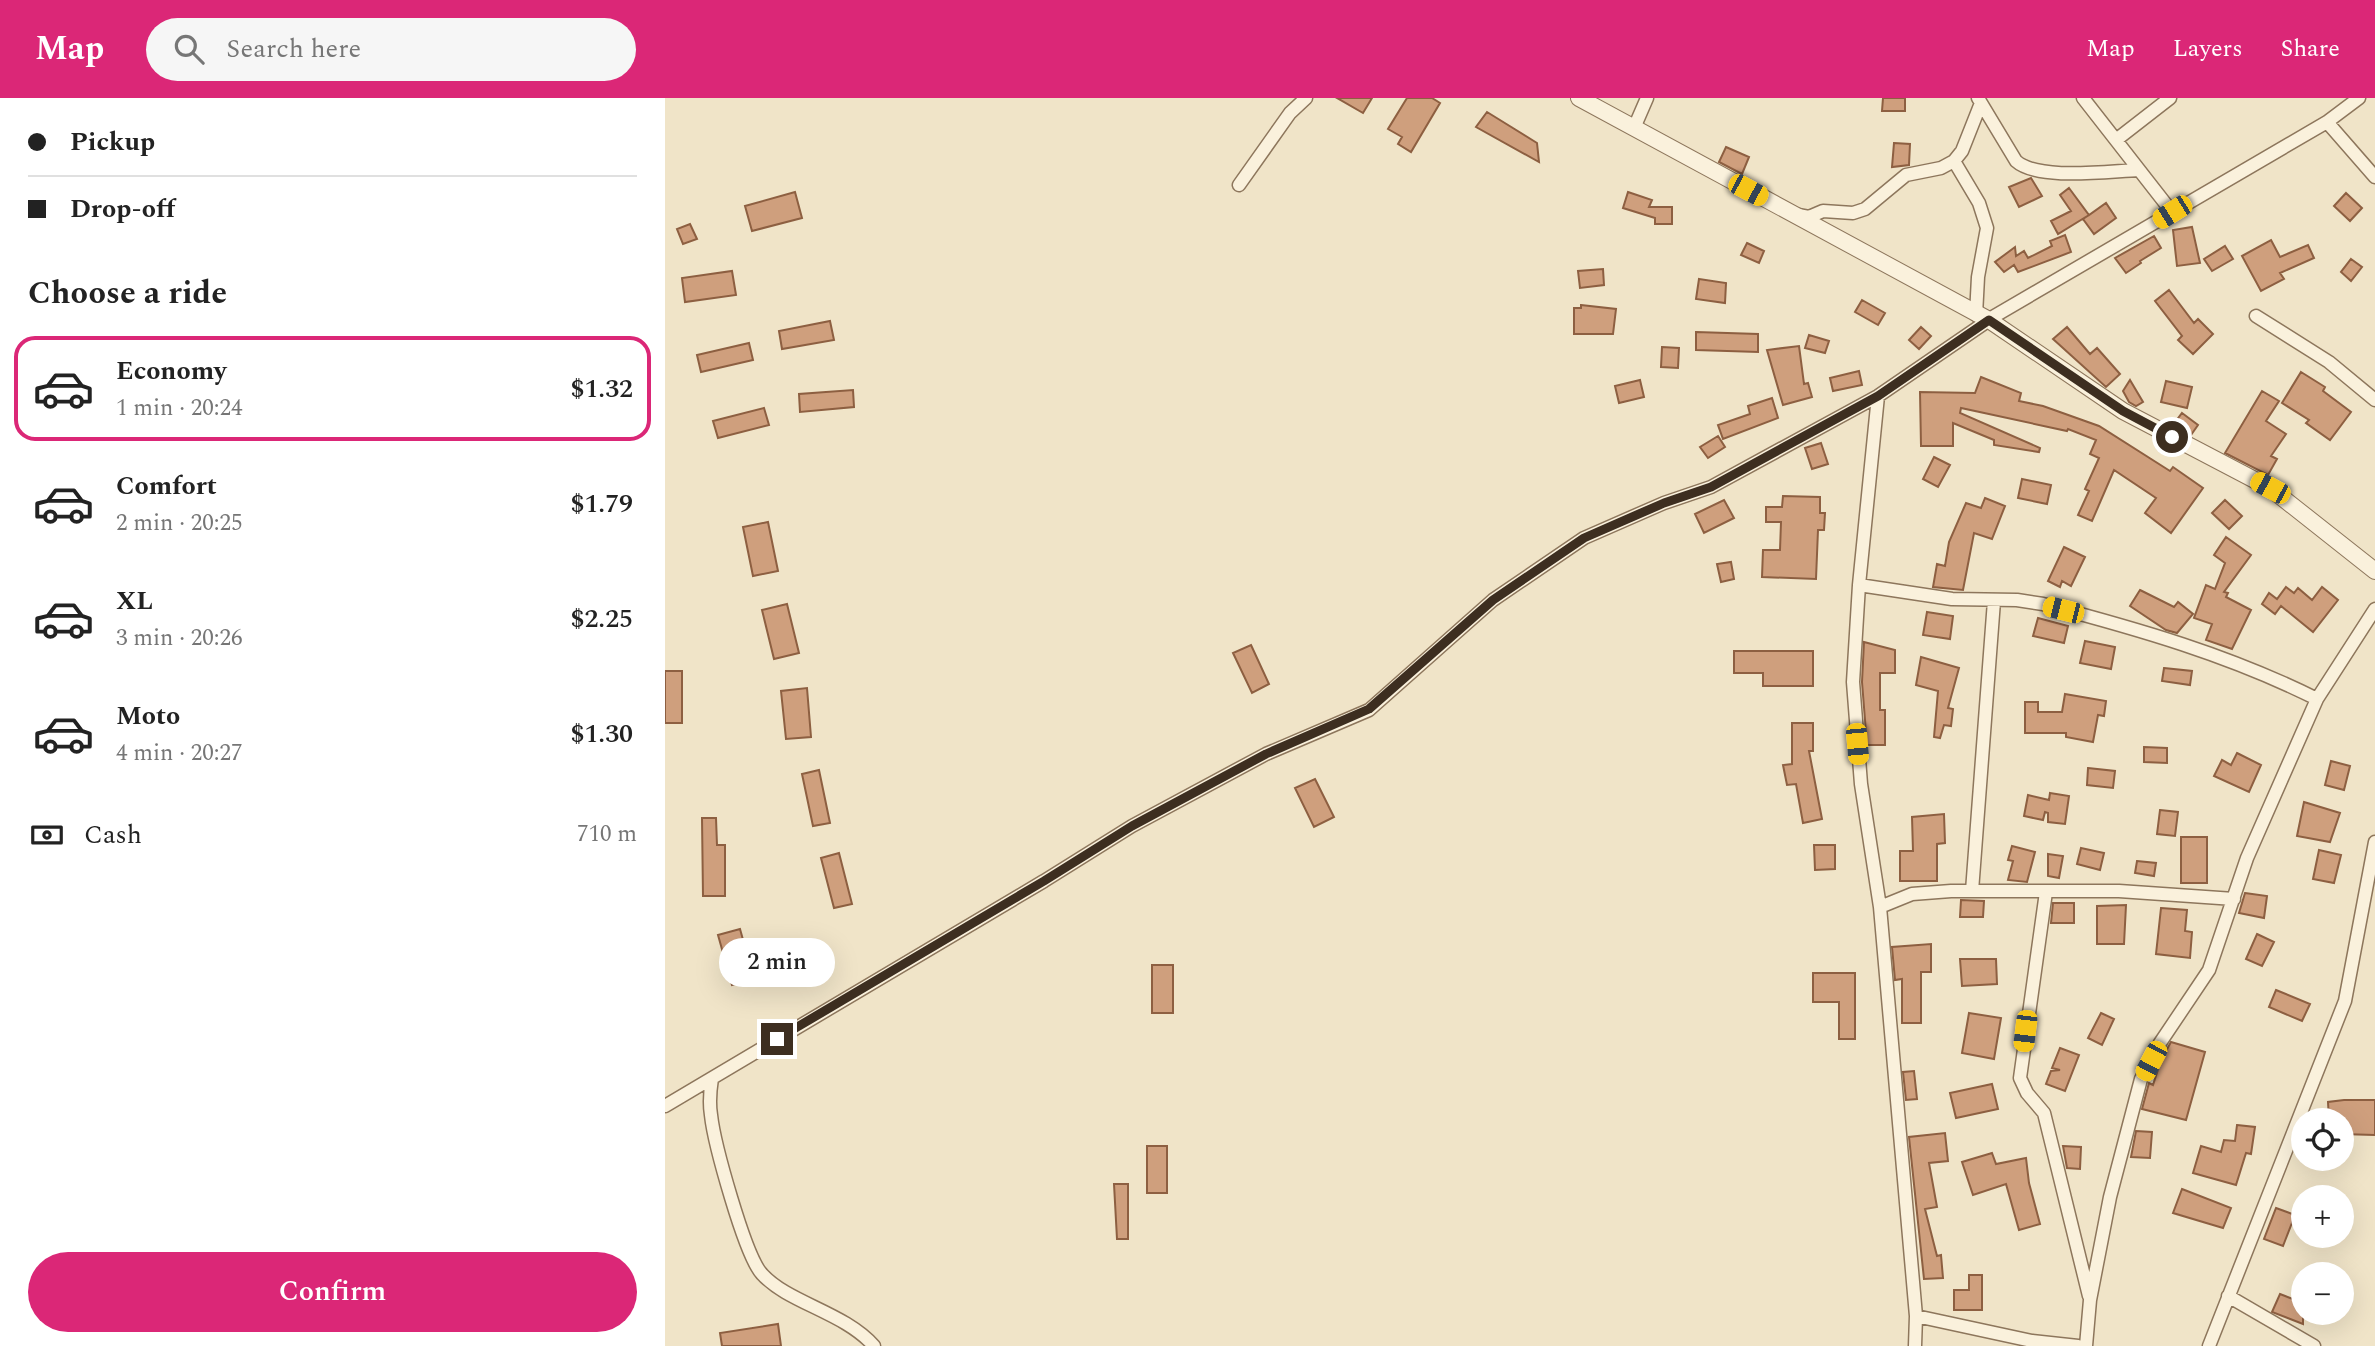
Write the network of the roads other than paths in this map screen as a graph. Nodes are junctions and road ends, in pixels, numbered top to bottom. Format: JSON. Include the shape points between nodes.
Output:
{"nodes":[{"id":1,"x":1306,"y":98,"type":"edge"},
{"id":2,"x":1579,"y":98,"type":"edge"},
{"id":3,"x":1647,"y":98,"type":"edge"},
{"id":4,"x":2083,"y":98,"type":"edge"},
{"id":5,"x":2170,"y":98,"type":"edge"},
{"id":6,"x":2359,"y":98,"type":"edge"},
{"id":7,"x":1979,"y":100,"type":"edge"},
{"id":8,"x":2327,"y":122,"type":"junction"},
{"id":9,"x":1634,"y":128,"type":"junction"},
{"id":10,"x":2116,"y":140,"type":"junction"},
{"id":11,"x":1954,"y":161,"type":"junction"},
{"id":12,"x":2139,"y":170,"type":"junction"},
{"id":13,"x":2375,"y":177,"type":"edge"},
{"id":14,"x":1239,"y":185,"type":"dead end"},
{"id":15,"x":2172,"y":212,"type":"junction"},
{"id":16,"x":1794,"y":214,"type":"junction"},
{"id":17,"x":2256,"y":316,"type":"dead end"},
{"id":18,"x":1984,"y":319,"type":"junction"},
{"id":19,"x":1878,"y":396,"type":"junction"},
{"id":20,"x":2375,"y":400,"type":"edge"},
{"id":21,"x":2375,"y":572,"type":"edge"},
{"id":22,"x":1859,"y":585,"type":"junction"},
{"id":23,"x":1994,"y":601,"type":"junction"},
{"id":24,"x":2375,"y":609,"type":"edge"},
{"id":25,"x":2317,"y":699,"type":"junction"},
{"id":26,"x":2375,"y":842,"type":"edge"},
{"id":27,"x":1972,"y":891,"type":"junction"},
{"id":28,"x":2046,"y":892,"type":"junction"},
{"id":29,"x":2234,"y":899,"type":"junction"},
{"id":30,"x":1880,"y":907,"type":"junction"},
{"id":31,"x":712,"y":1078,"type":"junction"},
{"id":32,"x":665,"y":1106,"type":"edge"},
{"id":33,"x":2228,"y":1296,"type":"junction"},
{"id":34,"x":2090,"y":1300,"type":"junction"},
{"id":35,"x":1916,"y":1316,"type":"junction"},
{"id":36,"x":2049,"y":1344,"type":"edge"},
{"id":37,"x":874,"y":1346,"type":"edge"},
{"id":38,"x":1915,"y":1346,"type":"edge"},
{"id":39,"x":2078,"y":1346,"type":"edge"},
{"id":40,"x":2086,"y":1346,"type":"edge"},
{"id":41,"x":2210,"y":1346,"type":"edge"},
{"id":42,"x":2314,"y":1346,"type":"edge"}],
"edges":[{"from":1,"to":14,"type":"street","via":[[1290,113]]},
{"from":2,"to":9,"type":"street"},
{"from":3,"to":9,"type":"street"},
{"from":4,"to":10,"type":"street"},
{"from":5,"to":10,"type":"street"},
{"from":6,"to":8,"type":"street"},
{"from":7,"to":11,"type":"street"},
{"from":7,"to":12,"type":"street","via":[[2024,169]]},
{"from":8,"to":13,"type":"street"},
{"from":8,"to":15,"type":"street"},
{"from":9,"to":16,"type":"street"},
{"from":10,"to":12,"type":"street"},
{"from":11,"to":16,"type":"street","via":[[1906,175],[1865,209],[1823,211],[1809,217]]},
{"from":11,"to":18,"type":"street","via":[[1975,195],[1987,228],[1978,276]]},
{"from":12,"to":15,"type":"street"},
{"from":15,"to":18,"type":"street"},
{"from":16,"to":18,"type":"street"},
{"from":17,"to":20,"type":"street","via":[[2329,362]]},
{"from":18,"to":19,"type":"street"},
{"from":18,"to":21,"type":"street","via":[[2123,411],[2270,488]]},
{"from":19,"to":22,"type":"street"},
{"from":19,"to":31,"type":"street","via":[[1711,487],[1584,538],[1493,600],[1369,709],[1266,754],[1132,826]]},
{"from":22,"to":23,"type":"street"},
{"from":22,"to":30,"type":"street","via":[[1855,724]]},
{"from":23,"to":25,"type":"street","via":[[2030,602],[2125,625],[2260,671]]},
{"from":23,"to":27,"type":"street"},
{"from":24,"to":25,"type":"street"},
{"from":25,"to":29,"type":"street","via":[[2247,858]]},
{"from":26,"to":33,"type":"street","via":[[2346,1001]]},
{"from":27,"to":28,"type":"street"},
{"from":27,"to":30,"type":"street","via":[[1912,894]]},
{"from":28,"to":29,"type":"street"},
{"from":28,"to":34,"type":"street","via":[[2020,1078],[2044,1113]]},
{"from":29,"to":34,"type":"street","via":[[2209,970],[2141,1079],[2110,1197]]},
{"from":30,"to":35,"type":"street"},
{"from":31,"to":32,"type":"street"},
{"from":31,"to":37,"type":"street","via":[[711,1116],[718,1151],[761,1273],[783,1290],[829,1311]]},
{"from":33,"to":41,"type":"street"},
{"from":33,"to":42,"type":"street"},
{"from":34,"to":40,"type":"street"},
{"from":35,"to":36,"type":"street"},
{"from":35,"to":38,"type":"street"},
{"from":36,"to":39,"type":"street"}]}
